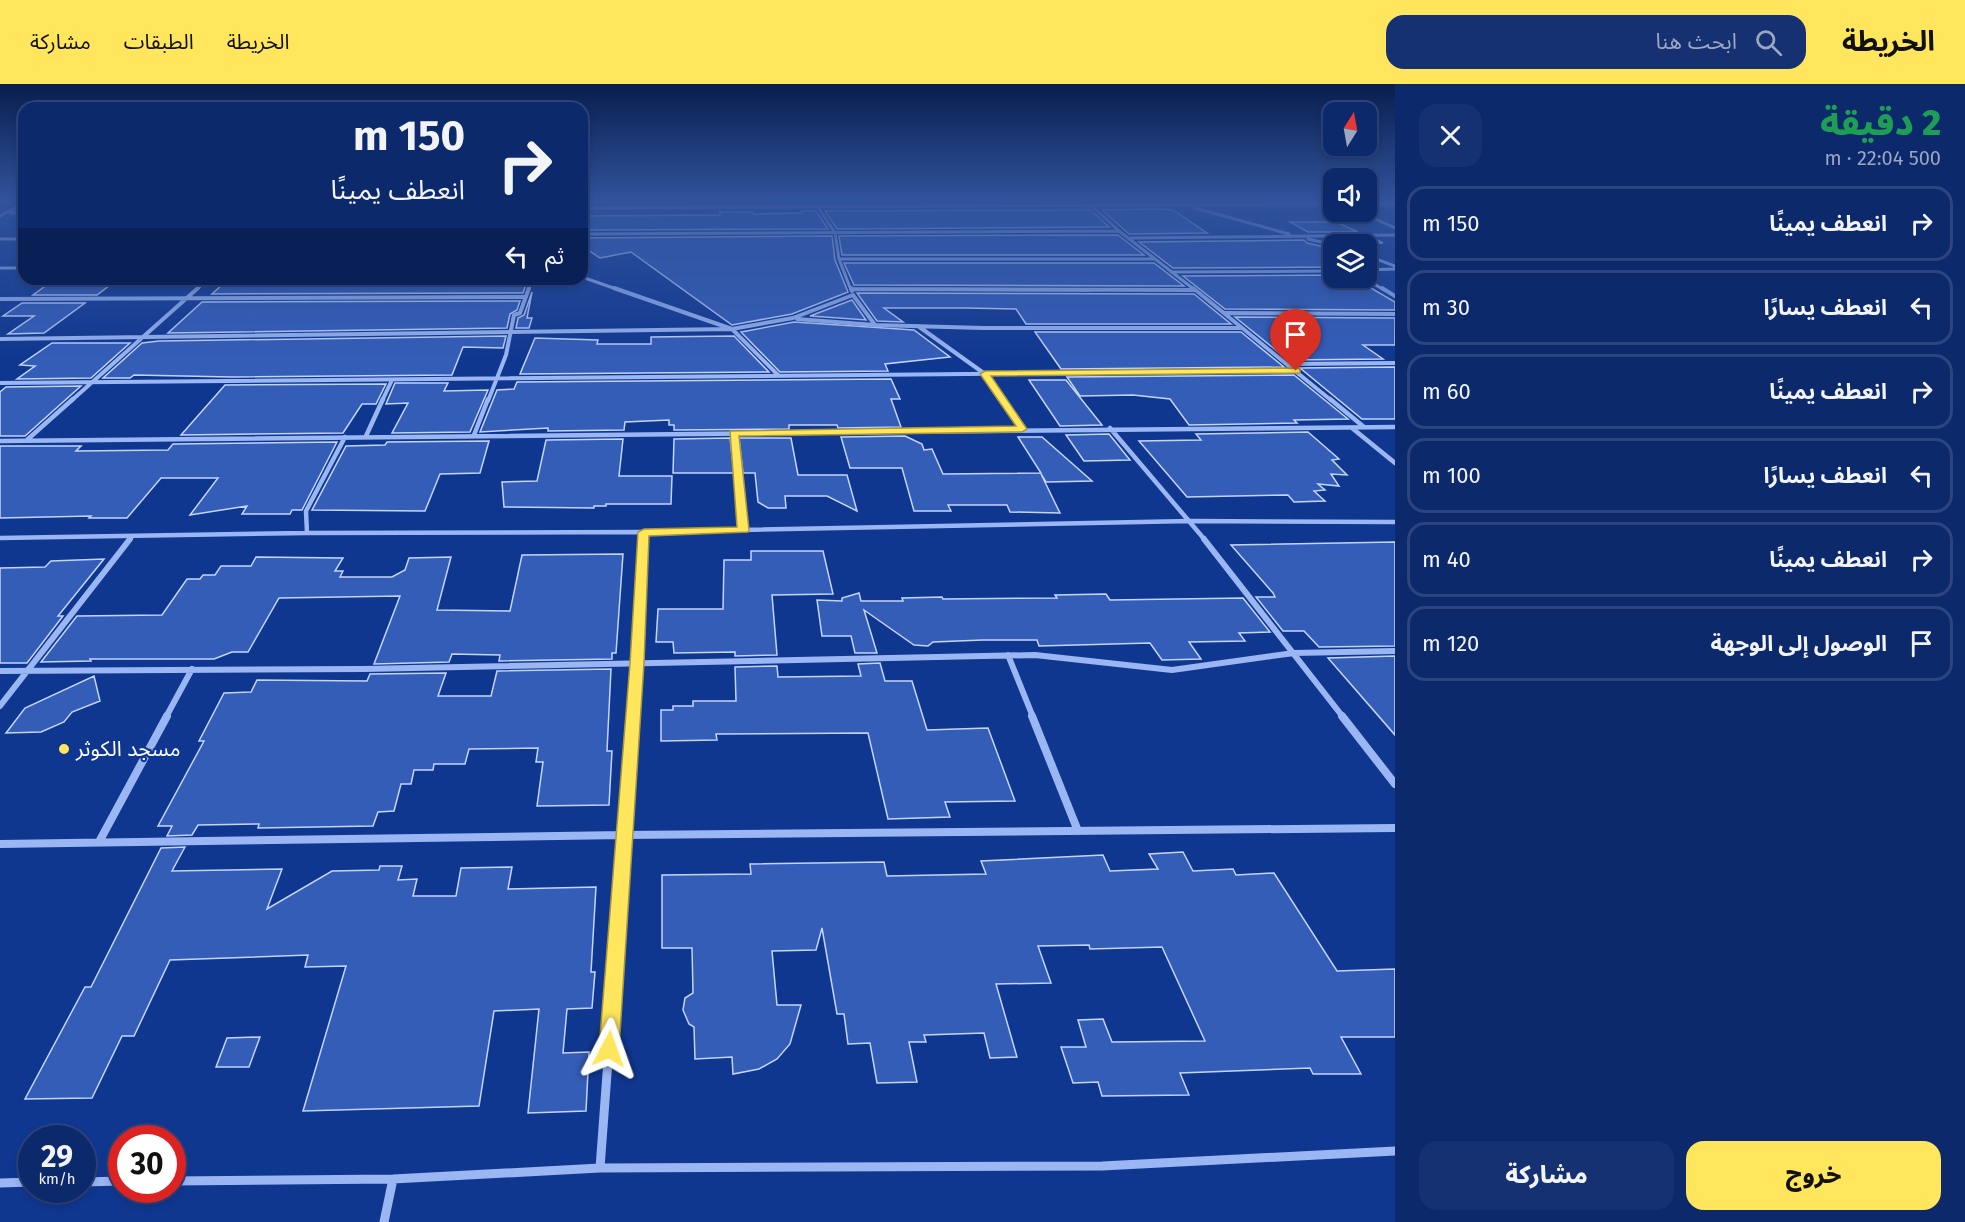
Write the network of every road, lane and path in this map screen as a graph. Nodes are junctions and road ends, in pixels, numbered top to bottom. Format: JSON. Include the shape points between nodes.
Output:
{"nodes":[{"id":1,"x":838,"y":254,"type":"edge"},
{"id":2,"x":1148,"y":254,"type":"edge"},
{"id":3,"x":839,"y":259,"type":"junction"},
{"id":4,"x":1154,"y":259,"type":"junction"},
{"id":5,"x":1377,"y":260,"type":"edge"},
{"id":6,"x":0,"y":268,"type":"edge"},
{"id":7,"x":18,"y":268,"type":"edge"},
{"id":8,"x":1395,"y":268,"type":"edge"},
{"id":9,"x":1377,"y":269,"type":"edge"},
{"id":10,"x":1323,"y":271,"type":"edge"},
{"id":11,"x":1170,"y":272,"type":"junction"},
{"id":12,"x":588,"y":279,"type":"edge"},
{"id":13,"x":201,"y":285,"type":"edge"},
{"id":14,"x":530,"y":285,"type":"edge"},
{"id":15,"x":1377,"y":286,"type":"edge"},
{"id":16,"x":851,"y":289,"type":"junction"},
{"id":17,"x":1194,"y":290,"type":"junction"},
{"id":18,"x":853,"y":295,"type":"junction"},
{"id":19,"x":1395,"y":296,"type":"edge"},
{"id":20,"x":525,"y":297,"type":"junction"},
{"id":21,"x":186,"y":298,"type":"junction"},
{"id":22,"x":0,"y":299,"type":"edge"},
{"id":23,"x":1225,"y":313,"type":"junction"},
{"id":24,"x":1395,"y":314,"type":"edge"},
{"id":25,"x":793,"y":318,"type":"junction"},
{"id":26,"x":875,"y":325,"type":"junction"},
{"id":27,"x":918,"y":326,"type":"junction"},
{"id":28,"x":1242,"y":328,"type":"junction"},
{"id":29,"x":732,"y":329,"type":"junction"},
{"id":30,"x":511,"y":331,"type":"junction"},
{"id":31,"x":141,"y":338,"type":"junction"},
{"id":32,"x":0,"y":339,"type":"edge"},
{"id":33,"x":1395,"y":363,"type":"edge"},
{"id":34,"x":1287,"y":364,"type":"junction"},
{"id":35,"x":1296,"y":371,"type":"junction"},
{"id":36,"x":985,"y":374,"type":"junction"},
{"id":37,"x":778,"y":375,"type":"junction"},
{"id":38,"x":392,"y":380,"type":"junction"},
{"id":39,"x":496,"y":380,"type":"junction"},
{"id":40,"x":92,"y":382,"type":"junction"},
{"id":41,"x":0,"y":383,"type":"edge"},
{"id":42,"x":1352,"y":427,"type":"junction"},
{"id":43,"x":1364,"y":427,"type":"junction"},
{"id":44,"x":1395,"y":427,"type":"edge"},
{"id":45,"x":1110,"y":428,"type":"junction"},
{"id":46,"x":1022,"y":429,"type":"junction"},
{"id":47,"x":734,"y":433,"type":"junction"},
{"id":48,"x":474,"y":435,"type":"junction"},
{"id":49,"x":366,"y":436,"type":"junction"},
{"id":50,"x":345,"y":437,"type":"junction"},
{"id":51,"x":28,"y":439,"type":"junction"},
{"id":52,"x":0,"y":441,"type":"edge"},
{"id":53,"x":1395,"y":463,"type":"edge"},
{"id":54,"x":1190,"y":522,"type":"junction"},
{"id":55,"x":1395,"y":522,"type":"edge"},
{"id":56,"x":744,"y":530,"type":"junction"},
{"id":57,"x":644,"y":532,"type":"junction"},
{"id":58,"x":307,"y":533,"type":"junction"},
{"id":59,"x":132,"y":537,"type":"junction"},
{"id":60,"x":0,"y":538,"type":"edge"},
{"id":61,"x":1395,"y":651,"type":"edge"},
{"id":62,"x":1294,"y":653,"type":"junction"},
{"id":63,"x":1008,"y":655,"type":"junction"},
{"id":64,"x":637,"y":663,"type":"junction"},
{"id":65,"x":192,"y":669,"type":"junction"},
{"id":66,"x":0,"y":670,"type":"edge"},
{"id":67,"x":27,"y":670,"type":"junction"},
{"id":68,"x":0,"y":706,"type":"edge"},
{"id":69,"x":1395,"y":784,"type":"edge"},
{"id":70,"x":1395,"y":828,"type":"edge"},
{"id":71,"x":1078,"y":831,"type":"junction"},
{"id":72,"x":624,"y":835,"type":"junction"},
{"id":73,"x":99,"y":842,"type":"junction"},
{"id":74,"x":0,"y":844,"type":"edge"},
{"id":75,"x":1395,"y":1151,"type":"edge"},
{"id":76,"x":600,"y":1168,"type":"junction"},
{"id":77,"x":393,"y":1179,"type":"junction"},
{"id":78,"x":186,"y":1181,"type":"edge"},
{"id":79,"x":18,"y":1182,"type":"edge"},
{"id":80,"x":0,"y":1183,"type":"edge"},
{"id":81,"x":384,"y":1222,"type":"edge"}],
"edges":[{"from":1,"to":3,"type":"street"},
{"from":2,"to":4,"type":"street"},
{"from":3,"to":4,"type":"street"},
{"from":3,"to":16,"type":"street"},
{"from":4,"to":11,"type":"street"},
{"from":5,"to":8,"type":"street"},
{"from":6,"to":7,"type":"street"},
{"from":8,"to":9,"type":"street"},
{"from":10,"to":11,"type":"street"},
{"from":11,"to":17,"type":"street"},
{"from":12,"to":29,"type":"street"},
{"from":13,"to":21,"type":"street"},
{"from":14,"to":20,"type":"street"},
{"from":15,"to":19,"type":"street"},
{"from":16,"to":17,"type":"street"},
{"from":16,"to":18,"type":"street"},
{"from":17,"to":23,"type":"street"},
{"from":18,"to":25,"type":"street"},
{"from":18,"to":26,"type":"street"},
{"from":20,"to":21,"type":"street"},
{"from":20,"to":30,"type":"street","via":[[520,313],[514,315]]},
{"from":21,"to":22,"type":"street"},
{"from":21,"to":31,"type":"street"},
{"from":23,"to":24,"type":"street"},
{"from":23,"to":28,"type":"street"},
{"from":25,"to":26,"type":"street"},
{"from":25,"to":29,"type":"street"},
{"from":26,"to":27,"type":"street"},
{"from":27,"to":28,"type":"street"},
{"from":27,"to":36,"type":"street"},
{"from":28,"to":34,"type":"street"},
{"from":29,"to":30,"type":"street"},
{"from":29,"to":37,"type":"street"},
{"from":30,"to":31,"type":"street"},
{"from":30,"to":39,"type":"street"},
{"from":31,"to":32,"type":"street"},
{"from":31,"to":40,"type":"street"},
{"from":33,"to":34,"type":"street"},
{"from":34,"to":35,"type":"street"},
{"from":35,"to":36,"type":"street"},
{"from":35,"to":43,"type":"street"},
{"from":36,"to":37,"type":"street"},
{"from":36,"to":46,"type":"street"},
{"from":37,"to":39,"type":"street"},
{"from":38,"to":39,"type":"street"},
{"from":38,"to":40,"type":"street"},
{"from":38,"to":49,"type":"street"},
{"from":39,"to":48,"type":"street"},
{"from":40,"to":41,"type":"street"},
{"from":40,"to":51,"type":"street"},
{"from":42,"to":43,"type":"street"},
{"from":42,"to":45,"type":"street"},
{"from":42,"to":53,"type":"street"},
{"from":43,"to":44,"type":"street"},
{"from":45,"to":46,"type":"street"},
{"from":45,"to":54,"type":"street"},
{"from":46,"to":47,"type":"street"},
{"from":47,"to":48,"type":"street"},
{"from":47,"to":56,"type":"street"},
{"from":48,"to":49,"type":"street"},
{"from":49,"to":50,"type":"street"},
{"from":50,"to":51,"type":"street"},
{"from":50,"to":58,"type":"street","via":[[306,512]]},
{"from":51,"to":52,"type":"street"},
{"from":54,"to":55,"type":"street"},
{"from":54,"to":56,"type":"street"},
{"from":54,"to":62,"type":"street"},
{"from":56,"to":57,"type":"street"},
{"from":57,"to":58,"type":"street"},
{"from":57,"to":64,"type":"street"},
{"from":58,"to":59,"type":"street"},
{"from":59,"to":60,"type":"street"},
{"from":59,"to":67,"type":"street"},
{"from":61,"to":62,"type":"street"},
{"from":62,"to":63,"type":"street","via":[[1172,670]]},
{"from":62,"to":69,"type":"street"},
{"from":63,"to":64,"type":"street"},
{"from":63,"to":71,"type":"street"},
{"from":64,"to":65,"type":"street"},
{"from":64,"to":72,"type":"street"},
{"from":65,"to":67,"type":"street"},
{"from":65,"to":73,"type":"street"},
{"from":66,"to":67,"type":"street"},
{"from":67,"to":68,"type":"street"},
{"from":70,"to":71,"type":"street"},
{"from":71,"to":72,"type":"street"},
{"from":72,"to":73,"type":"street"},
{"from":72,"to":76,"type":"street"},
{"from":73,"to":74,"type":"street"},
{"from":75,"to":76,"type":"street","via":[[1102,1166]]},
{"from":76,"to":77,"type":"street"},
{"from":77,"to":78,"type":"street"},
{"from":77,"to":81,"type":"street"},
{"from":79,"to":80,"type":"street"}]}
